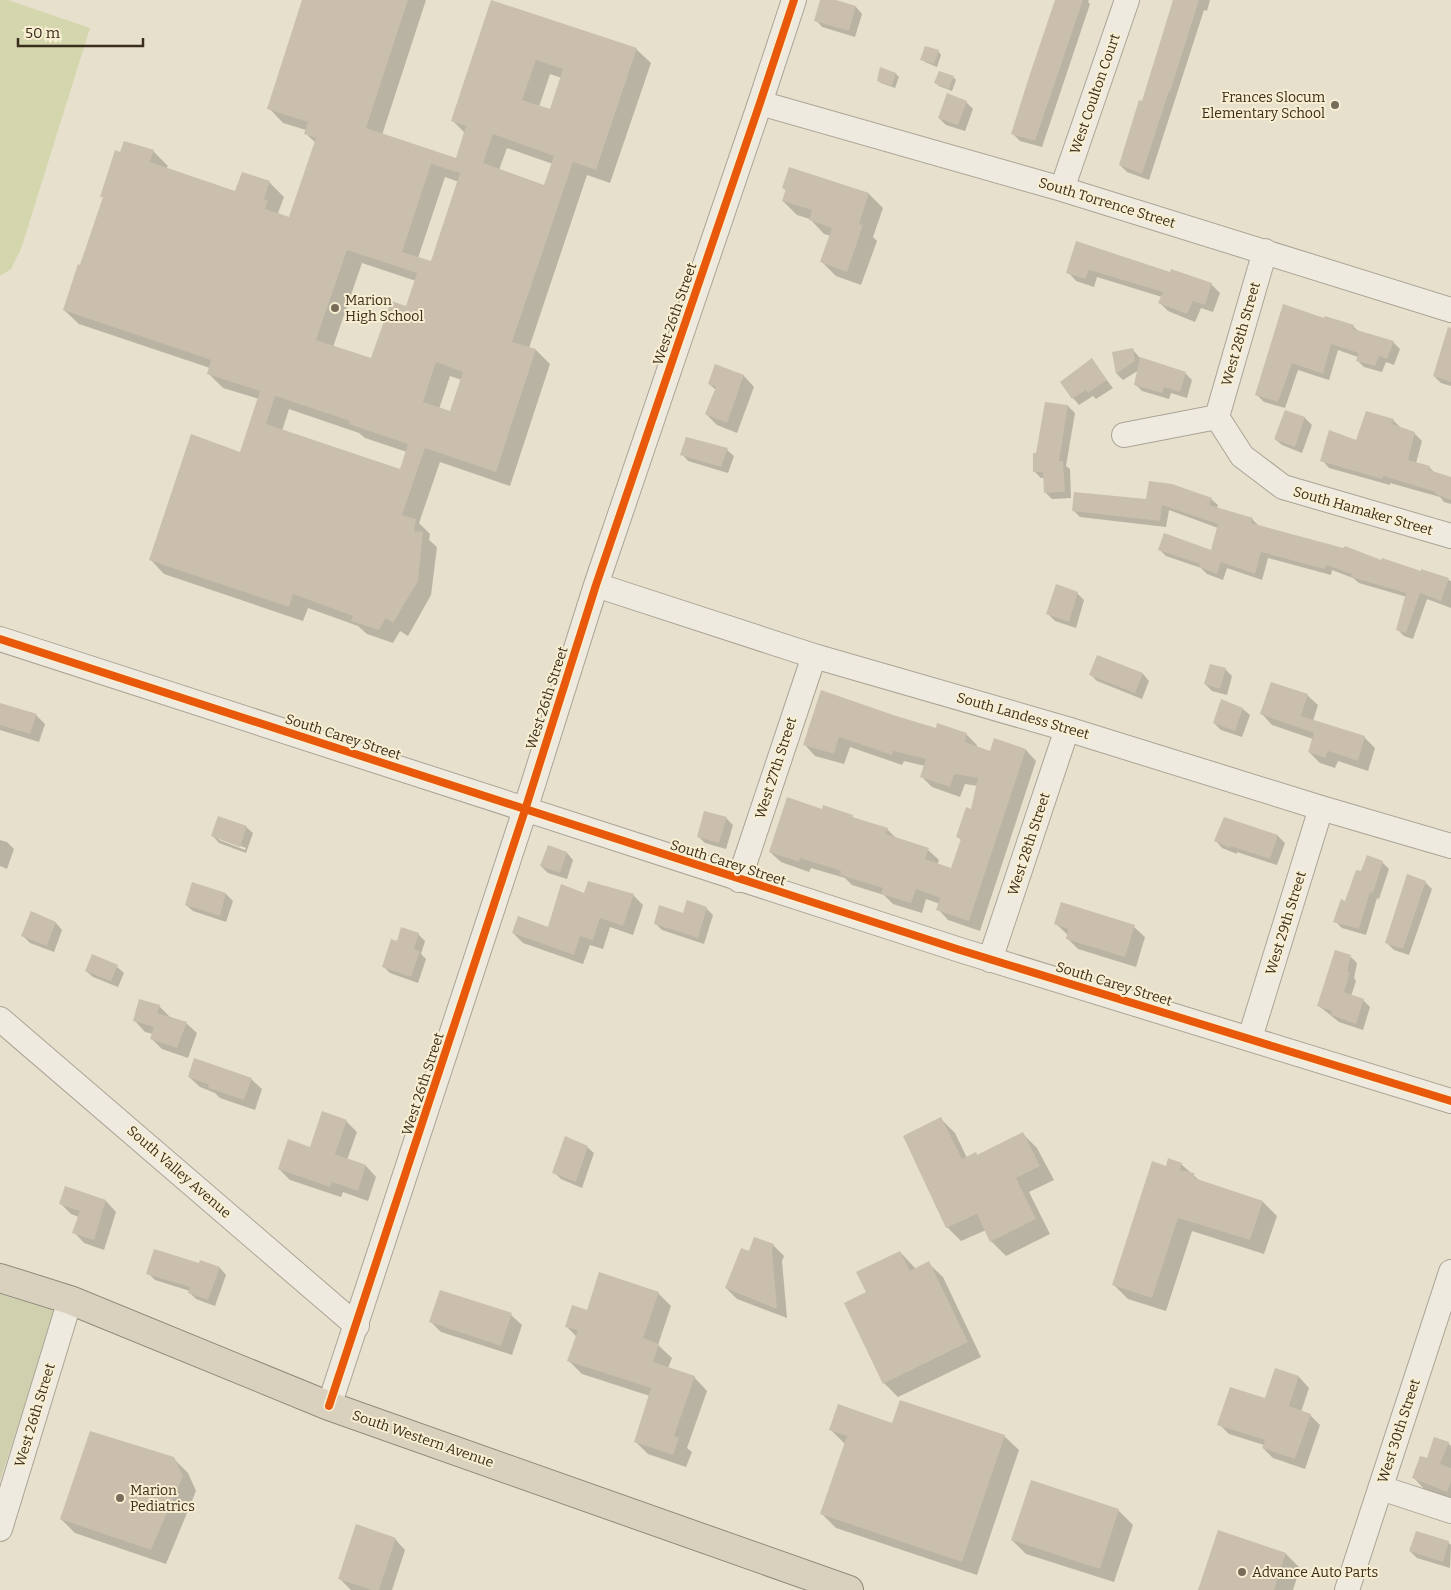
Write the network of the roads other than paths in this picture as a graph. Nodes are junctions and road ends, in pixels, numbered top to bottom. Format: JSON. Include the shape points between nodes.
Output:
{"nodes":[{"id":1,"x":794,"y":0,"type":"edge"},
{"id":2,"x":1127,"y":0,"type":"edge"},
{"id":3,"x":760,"y":103,"type":"junction"},
{"id":4,"x":1062,"y":189,"type":"junction"},
{"id":5,"x":1265,"y":251,"type":"junction"},
{"id":6,"x":1451,"y":310,"type":"edge"},
{"id":7,"x":1218,"y":416,"type":"junction"},
{"id":8,"x":1124,"y":434,"type":"dead end"},
{"id":9,"x":1451,"y":536,"type":"edge"},
{"id":10,"x":596,"y":586,"type":"junction"},
{"id":11,"x":0,"y":638,"type":"edge"},
{"id":12,"x":814,"y":656,"type":"junction"},
{"id":13,"x":1067,"y":729,"type":"junction"},
{"id":14,"x":1322,"y":808,"type":"junction"},
{"id":15,"x":525,"y":810,"type":"junction"},
{"id":16,"x":1451,"y":846,"type":"edge"},
{"id":17,"x":739,"y":880,"type":"junction"},
{"id":18,"x":990,"y":960,"type":"junction"},
{"id":19,"x":0,"y":1019,"type":"edge"},
{"id":20,"x":1250,"y":1038,"type":"junction"},
{"id":21,"x":1451,"y":1101,"type":"edge"},
{"id":22,"x":1451,"y":1272,"type":"edge"},
{"id":23,"x":0,"y":1278,"type":"edge"},
{"id":24,"x":70,"y":1300,"type":"junction"},
{"id":25,"x":357,"y":1326,"type":"junction"},
{"id":26,"x":330,"y":1406,"type":"junction"},
{"id":27,"x":1381,"y":1488,"type":"junction"},
{"id":28,"x":1451,"y":1511,"type":"edge"},
{"id":29,"x":0,"y":1529,"type":"edge"},
{"id":30,"x":849,"y":1590,"type":"edge"},
{"id":31,"x":1347,"y":1590,"type":"edge"}],
"edges":[{"from":1,"to":3,"type":"street","name":"West 26th Street"},
{"from":2,"to":4,"type":"street","name":"West Coulton Court"},
{"from":3,"to":4,"type":"street","name":"South Torrence Street"},
{"from":3,"to":10,"type":"street","name":"West 26th Street"},
{"from":4,"to":5,"type":"street","name":"South Torrence Street"},
{"from":5,"to":6,"type":"street","name":"South Torrence Street"},
{"from":5,"to":7,"type":"street","name":"West 28th Street"},
{"from":7,"to":8,"type":"street"},
{"from":7,"to":9,"type":"street","name":"South Hamaker Street","via":[[1242,456],[1283,487]]},
{"from":10,"to":12,"type":"street","name":"South Landess Street"},
{"from":10,"to":15,"type":"street","name":"West 26th Street"},
{"from":11,"to":15,"type":"street","name":"South Carey Street"},
{"from":12,"to":13,"type":"street","name":"South Landess Street"},
{"from":12,"to":17,"type":"street","name":"West 27th Street"},
{"from":13,"to":14,"type":"street","name":"South Landess Street"},
{"from":13,"to":18,"type":"street","name":"West 28th Street"},
{"from":14,"to":16,"type":"street","name":"South Landess Street"},
{"from":14,"to":20,"type":"street","name":"West 29th Street"},
{"from":15,"to":17,"type":"street","name":"South Carey Street"},
{"from":15,"to":25,"type":"street","name":"West 26th Street"},
{"from":17,"to":18,"type":"street","name":"South Carey Street"},
{"from":18,"to":20,"type":"street","name":"South Carey Street"},
{"from":19,"to":25,"type":"street","name":"South Valley Avenue"},
{"from":20,"to":21,"type":"street","name":"South Carey Street"},
{"from":22,"to":27,"type":"street","name":"West 30th Street"},
{"from":23,"to":24,"type":"highway","name":"South Western Avenue"},
{"from":24,"to":26,"type":"highway","name":"South Western Avenue"},
{"from":24,"to":29,"type":"street","name":"West 26th Street"},
{"from":25,"to":26,"type":"street","name":"West 26th Street"},
{"from":26,"to":30,"type":"highway","name":"South Western Avenue"},
{"from":27,"to":28,"type":"street"},
{"from":27,"to":31,"type":"street","name":"West 30th Street"}]}
